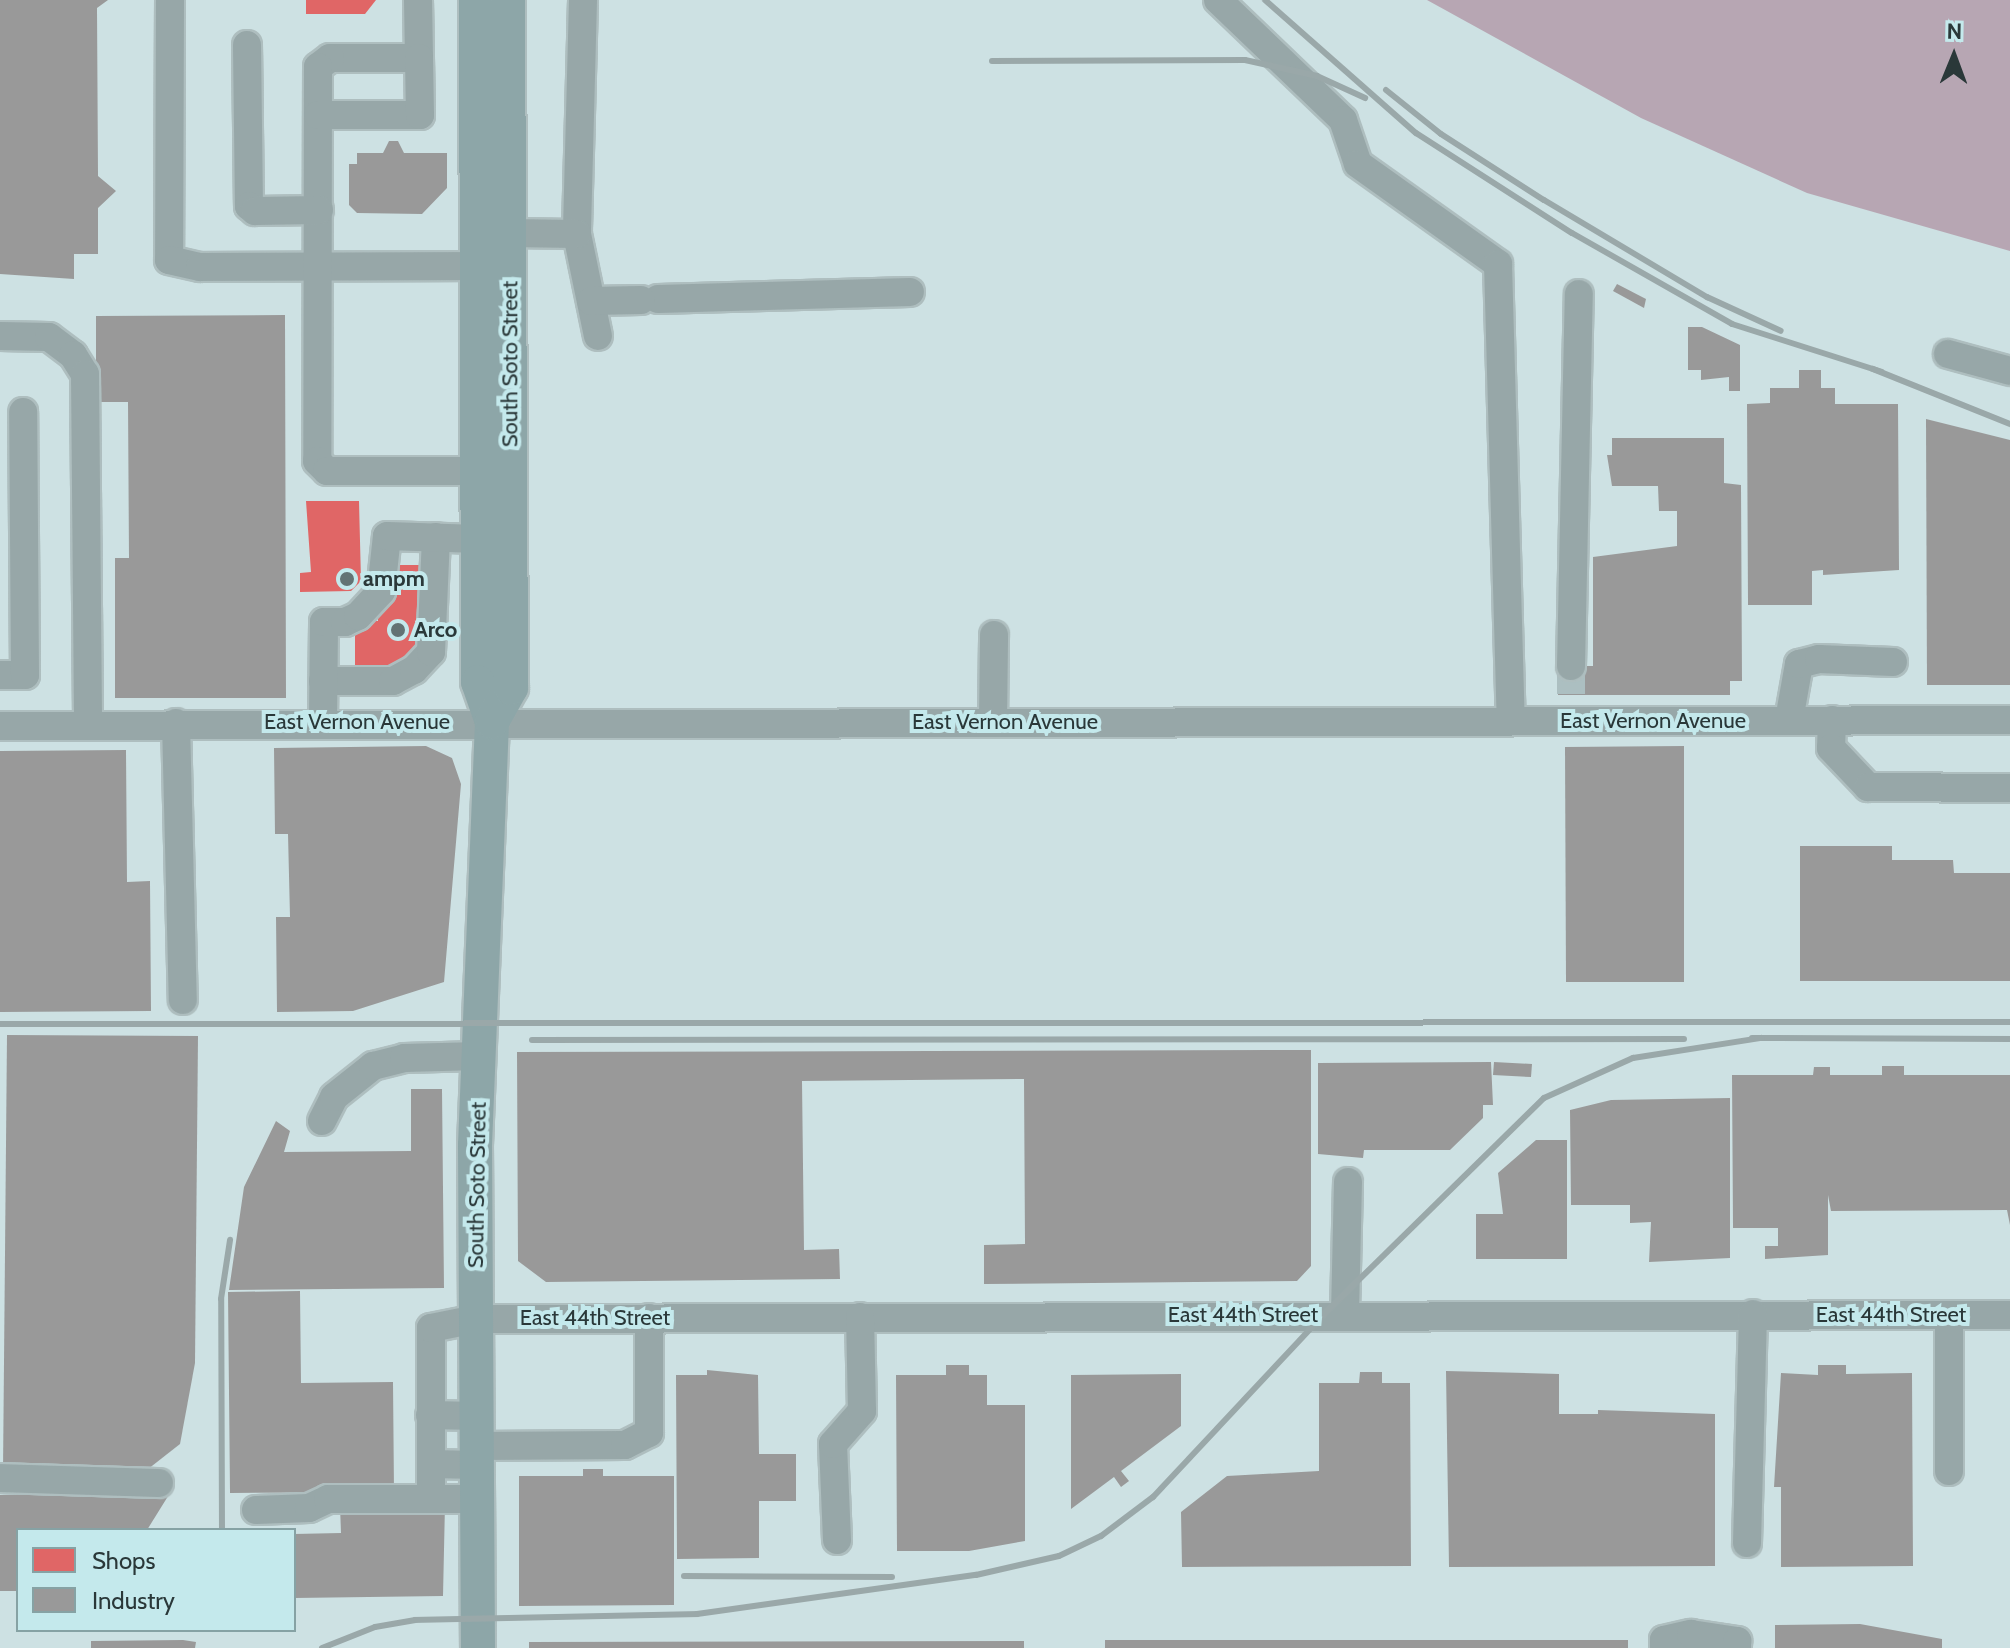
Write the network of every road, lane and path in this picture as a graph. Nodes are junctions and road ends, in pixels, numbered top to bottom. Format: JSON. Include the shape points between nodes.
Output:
{"nodes":[{"id":1,"x":170,"y":0,"type":"edge"},
{"id":2,"x":418,"y":0,"type":"edge"},
{"id":3,"x":476,"y":0,"type":"edge"},
{"id":4,"x":508,"y":0,"type":"edge"},
{"id":5,"x":583,"y":0,"type":"edge"},
{"id":6,"x":1218,"y":0,"type":"edge"},
{"id":7,"x":247,"y":45,"type":"dead end"},
{"id":8,"x":419,"y":58,"type":"junction"},
{"id":9,"x":318,"y":115,"type":"junction"},
{"id":10,"x":319,"y":210,"type":"junction"},
{"id":11,"x":509,"y":233,"type":"junction"},
{"id":12,"x":577,"y":234,"type":"junction"},
{"id":13,"x":319,"y":266,"type":"junction"},
{"id":14,"x":475,"y":266,"type":"junction"},
{"id":15,"x":510,"y":266,"type":"junction"},
{"id":16,"x":910,"y":292,"type":"dead end"},
{"id":17,"x":1579,"y":294,"type":"dead end"},
{"id":18,"x":591,"y":301,"type":"junction"},
{"id":19,"x":0,"y":336,"type":"edge"},
{"id":20,"x":598,"y":336,"type":"dead end"},
{"id":21,"x":1948,"y":354,"type":"dead end"},
{"id":22,"x":2010,"y":371,"type":"edge"},
{"id":23,"x":23,"y":412,"type":"dead end"},
{"id":24,"x":478,"y":471,"type":"junction"},
{"id":25,"x":436,"y":537,"type":"junction"},
{"id":26,"x":478,"y":539,"type":"junction"},
{"id":27,"x":994,"y":635,"type":"dead end"},
{"id":28,"x":1893,"y":662,"type":"dead end"},
{"id":29,"x":1571,"y":666,"type":"tunnel mouth"},
{"id":30,"x":0,"y":675,"type":"edge"},
{"id":31,"x":323,"y":681,"type":"junction"},
{"id":32,"x":1789,"y":720,"type":"junction"},
{"id":33,"x":1832,"y":720,"type":"junction"},
{"id":34,"x":2010,"y":720,"type":"edge"},
{"id":35,"x":323,"y":721,"type":"junction"},
{"id":36,"x":1511,"y":721,"type":"junction"},
{"id":37,"x":492,"y":722,"type":"junction"},
{"id":38,"x":993,"y":722,"type":"junction"},
{"id":39,"x":176,"y":723,"type":"junction"},
{"id":40,"x":88,"y":724,"type":"junction"},
{"id":41,"x":0,"y":726,"type":"edge"},
{"id":42,"x":2010,"y":788,"type":"edge"},
{"id":43,"x":183,"y":1000,"type":"dead end"},
{"id":44,"x":479,"y":1056,"type":"junction"},
{"id":45,"x":322,"y":1121,"type":"dead end"},
{"id":46,"x":1348,"y":1182,"type":"dead end"},
{"id":47,"x":1345,"y":1314,"type":"junction"},
{"id":48,"x":1753,"y":1314,"type":"junction"},
{"id":49,"x":1949,"y":1315,"type":"junction"},
{"id":50,"x":2010,"y":1315,"type":"edge"},
{"id":51,"x":860,"y":1317,"type":"junction"},
{"id":52,"x":649,"y":1318,"type":"junction"},
{"id":53,"x":476,"y":1319,"type":"junction"},
{"id":54,"x":430,"y":1415,"type":"junction"},
{"id":55,"x":477,"y":1442,"type":"junction"},
{"id":56,"x":431,"y":1464,"type":"junction"},
{"id":57,"x":1949,"y":1471,"type":"dead end"},
{"id":58,"x":0,"y":1478,"type":"edge"},
{"id":59,"x":159,"y":1483,"type":"dead end"},
{"id":60,"x":431,"y":1499,"type":"junction"},
{"id":61,"x":477,"y":1499,"type":"junction"},
{"id":62,"x":256,"y":1510,"type":"dead end"},
{"id":63,"x":837,"y":1540,"type":"dead end"},
{"id":64,"x":1747,"y":1543,"type":"dead end"},
{"id":65,"x":478,"y":1648,"type":"edge"},
{"id":66,"x":1664,"y":1648,"type":"edge"},
{"id":67,"x":1737,"y":1648,"type":"edge"}],
"edges":[{"from":1,"to":13,"type":"street","via":[[169,260],[200,267]]},
{"from":2,"to":8,"type":"street"},
{"from":3,"to":14,"type":"main road","name":"South Soto Street"},
{"from":4,"to":11,"type":"main road","name":"South Soto Street"},
{"from":5,"to":12,"type":"street"},
{"from":6,"to":36,"type":"street","via":[[1343,120],[1358,164],[1498,264]]},
{"from":7,"to":10,"type":"street","via":[[249,206],[255,211]]},
{"from":8,"to":9,"type":"street","via":[[321,60]]},
{"from":8,"to":9,"type":"street","via":[[420,115]]},
{"from":9,"to":10,"type":"street"},
{"from":10,"to":13,"type":"street"},
{"from":11,"to":12,"type":"street"},
{"from":11,"to":15,"type":"main road","name":"South Soto Street"},
{"from":12,"to":18,"type":"street"},
{"from":13,"to":14,"type":"street"},
{"from":13,"to":24,"type":"street","via":[[317,461],[327,471]]},
{"from":14,"to":15,"type":"main road"},
{"from":14,"to":24,"type":"main road","name":"South Soto Street"},
{"from":15,"to":37,"type":"main road","name":"South Soto Street","via":[[511,688]]},
{"from":16,"to":18,"type":"street"},
{"from":17,"to":29,"type":"street"},
{"from":18,"to":20,"type":"street"},
{"from":19,"to":40,"type":"street","via":[[49,337],[73,355],[85,374]]},
{"from":21,"to":22,"type":"street"},
{"from":23,"to":30,"type":"street","via":[[25,675]]},
{"from":24,"to":26,"type":"main road","name":"South Soto Street"},
{"from":25,"to":26,"type":"street"},
{"from":25,"to":31,"type":"street","via":[[387,536],[381,591],[358,616],[324,622]]},
{"from":25,"to":31,"type":"street","via":[[431,652],[393,681]]},
{"from":26,"to":37,"type":"main road","name":"South Soto Street","via":[[478,682]]},
{"from":27,"to":38,"type":"street"},
{"from":28,"to":32,"type":"street","via":[[1819,659],[1799,664]]},
{"from":31,"to":35,"type":"street"},
{"from":32,"to":33,"type":"street","name":"East Vernon Avenue"},
{"from":32,"to":36,"type":"street","name":"East Vernon Avenue","via":[[1572,709]]},
{"from":33,"to":34,"type":"street","name":"East Vernon Avenue"},
{"from":33,"to":42,"type":"street","via":[[1831,748],[1868,787]]},
{"from":35,"to":37,"type":"street","name":"East Vernon Avenue"},
{"from":35,"to":39,"type":"street","name":"East Vernon Avenue"},
{"from":36,"to":38,"type":"street","name":"East Vernon Avenue"},
{"from":37,"to":38,"type":"street","name":"East Vernon Avenue"},
{"from":37,"to":44,"type":"main road","name":"South Soto Street"},
{"from":39,"to":40,"type":"street","name":"East Vernon Avenue"},
{"from":39,"to":43,"type":"street"},
{"from":40,"to":41,"type":"street","name":"East Vernon Avenue"},
{"from":44,"to":45,"type":"street","via":[[404,1058],[373,1066],[334,1097]]},
{"from":44,"to":53,"type":"main road","name":"South Soto Street"},
{"from":46,"to":47,"type":"street"},
{"from":47,"to":48,"type":"street","name":"East 44th Street"},
{"from":47,"to":51,"type":"street","name":"East 44th Street"},
{"from":48,"to":49,"type":"street","name":"East 44th Street"},
{"from":48,"to":64,"type":"street"},
{"from":49,"to":50,"type":"street","name":"East 44th Street"},
{"from":49,"to":57,"type":"street"},
{"from":51,"to":52,"type":"street","name":"East 44th Street"},
{"from":51,"to":63,"type":"street","via":[[862,1411],[833,1444]]},
{"from":52,"to":53,"type":"street","name":"East 44th Street"},
{"from":52,"to":55,"type":"street","via":[[649,1433],[625,1445]]},
{"from":53,"to":54,"type":"street","name":"East 44th Street","via":[[431,1328]]},
{"from":53,"to":55,"type":"main road","name":"South Soto Street"},
{"from":54,"to":55,"type":"street"},
{"from":54,"to":56,"type":"street"},
{"from":55,"to":56,"type":"street"},
{"from":55,"to":61,"type":"main road","name":"South Soto Street"},
{"from":56,"to":60,"type":"street"},
{"from":58,"to":59,"type":"street"},
{"from":60,"to":61,"type":"street"},
{"from":60,"to":62,"type":"street","via":[[328,1499],[309,1508]]},
{"from":61,"to":65,"type":"main road","name":"South Soto Street"},
{"from":66,"to":67,"type":"street","via":[[1664,1640],[1691,1634],[1737,1641]]}]}
